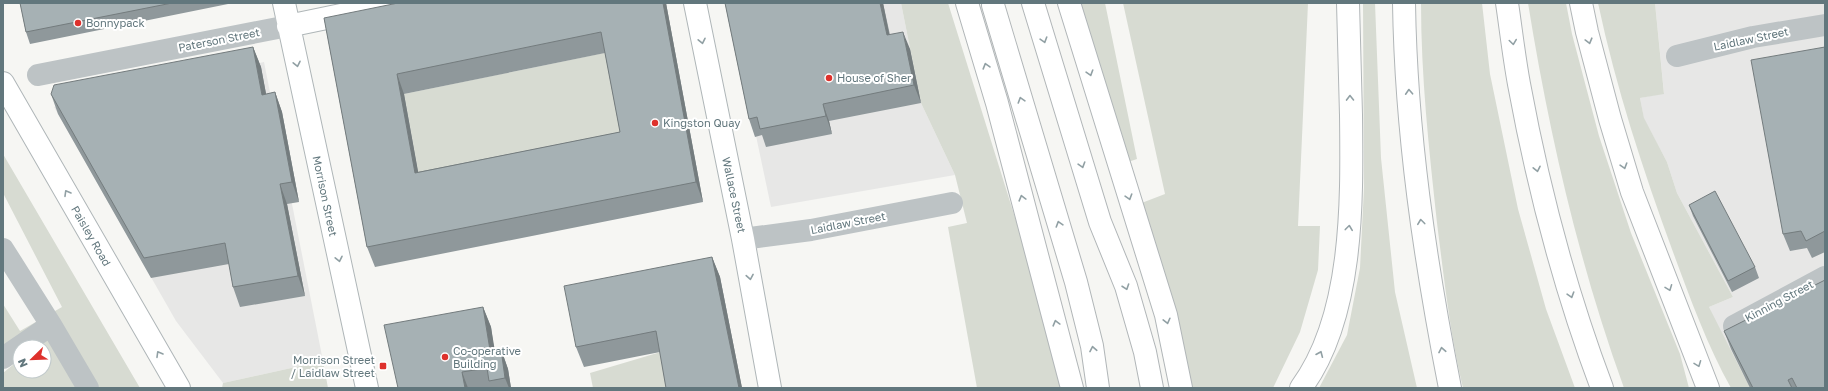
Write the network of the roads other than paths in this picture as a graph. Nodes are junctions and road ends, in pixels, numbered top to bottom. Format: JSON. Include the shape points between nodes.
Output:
{"nodes":[{"id":1,"x":284,"y":3,"type":"edge"},
{"id":2,"x":399,"y":3,"type":"edge"},
{"id":3,"x":694,"y":3,"type":"edge"},
{"id":4,"x":967,"y":3,"type":"edge"},
{"id":5,"x":1033,"y":3,"type":"edge"},
{"id":6,"x":1069,"y":3,"type":"edge"},
{"id":7,"x":1348,"y":3,"type":"edge"},
{"id":8,"x":1404,"y":3,"type":"edge"},
{"id":9,"x":1507,"y":3,"type":"edge"},
{"id":10,"x":1581,"y":3,"type":"edge"},
{"id":11,"x":992,"y":5,"type":"dead end"},
{"id":12,"x":1825,"y":25,"type":"edge"},
{"id":13,"x":288,"y":26,"type":"junction"},
{"id":14,"x":1677,"y":56,"type":"dead end"},
{"id":15,"x":38,"y":75,"type":"dead end"},
{"id":16,"x":3,"y":83,"type":"edge"},
{"id":17,"x":952,"y":203,"type":"dead end"},
{"id":18,"x":743,"y":239,"type":"junction"},
{"id":19,"x":3,"y":249,"type":"edge"},
{"id":20,"x":1825,"y":278,"type":"edge"},
{"id":21,"x":51,"y":325,"type":"junction"},
{"id":22,"x":1734,"y":326,"type":"edge"},
{"id":23,"x":3,"y":358,"type":"edge"},
{"id":24,"x":88,"y":388,"type":"edge"},
{"id":25,"x":179,"y":388,"type":"edge"},
{"id":26,"x":367,"y":388,"type":"edge"},
{"id":27,"x":770,"y":388,"type":"edge"},
{"id":28,"x":1072,"y":388,"type":"edge"},
{"id":29,"x":1098,"y":388,"type":"edge"},
{"id":30,"x":1152,"y":388,"type":"edge"},
{"id":31,"x":1181,"y":388,"type":"edge"},
{"id":32,"x":1301,"y":388,"type":"edge"},
{"id":33,"x":1450,"y":388,"type":"edge"},
{"id":34,"x":1602,"y":388,"type":"edge"},
{"id":35,"x":1708,"y":388,"type":"edge"}],
"edges":[{"from":1,"to":13,"type":"main road","name":"Morrison Street"},
{"from":2,"to":13,"type":"main road","name":"Paterson Street"},
{"from":3,"to":18,"type":"main road","name":"Wallace Street","one_way":true},
{"from":28,"to":4,"type":"main road","one_way":true,"via":[[997,103]]},
{"from":5,"to":30,"type":"main road","one_way":true,"via":[[1100,222],[1126,286],[1145,352]]},
{"from":6,"to":31,"type":"main road","one_way":true,"via":[[1166,315]]},
{"from":32,"to":7,"type":"main road","one_way":true,"via":[[1318,360],[1330,331],[1346,256],[1351,207]]},
{"from":33,"to":8,"type":"main road","one_way":true,"via":[[1420,221]]},
{"from":9,"to":34,"type":"main road","one_way":true,"via":[[1519,84],[1542,194],[1586,346]]},
{"from":10,"to":35,"type":"main road","one_way":true,"via":[[1608,112],[1632,192]]},
{"from":29,"to":11,"type":"main road","one_way":true,"via":[[1092,346],[1076,282]]},
{"from":12,"to":14,"type":"street","name":"Laidlaw Street","via":[[1754,37]]},
{"from":13,"to":15,"type":"street","name":"Paterson Street"},
{"from":13,"to":26,"type":"main road","name":"Morrison Street","one_way":true},
{"from":25,"to":16,"type":"main road","name":"Paisley Road","one_way":true},
{"from":17,"to":18,"type":"street","name":"Laidlaw Street","via":[[811,230]]},
{"from":18,"to":27,"type":"main road","name":"Wallace Street","one_way":true},
{"from":19,"to":21,"type":"street"},
{"from":20,"to":22,"type":"street","name":"Kinning Street"},
{"from":21,"to":23,"type":"street"},
{"from":21,"to":24,"type":"street"}]}
